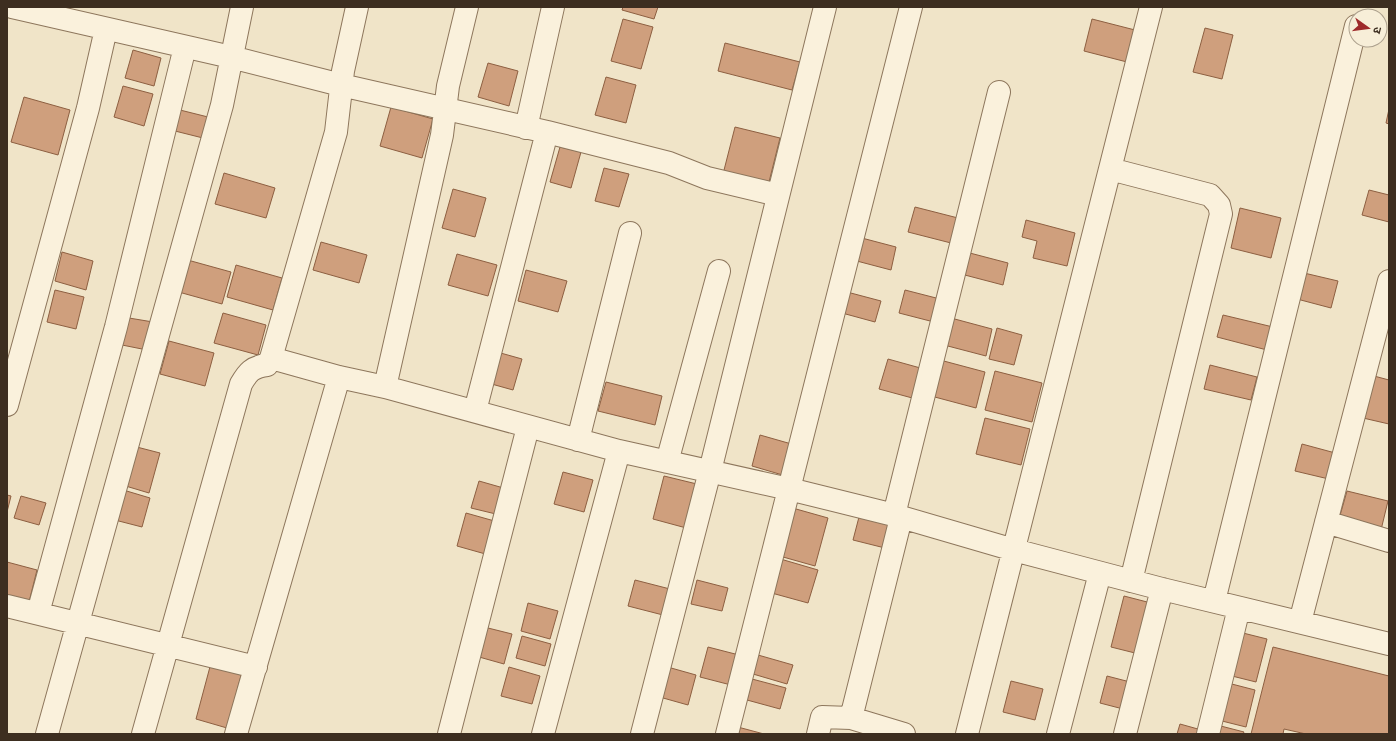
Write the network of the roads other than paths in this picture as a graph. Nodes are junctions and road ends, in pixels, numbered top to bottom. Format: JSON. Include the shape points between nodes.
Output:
{"nodes":[{"id":1,"x":12,"y":7,"type":"edge"},
{"id":2,"x":242,"y":7,"type":"edge"},
{"id":3,"x":357,"y":7,"type":"edge"},
{"id":4,"x":467,"y":7,"type":"edge"},
{"id":5,"x":553,"y":7,"type":"edge"},
{"id":6,"x":825,"y":7,"type":"edge"},
{"id":7,"x":911,"y":7,"type":"edge"},
{"id":8,"x":1151,"y":7,"type":"edge"},
{"id":9,"x":106,"y":29,"type":"junction"},
{"id":10,"x":185,"y":47,"type":"junction"},
{"id":11,"x":1351,"y":48,"type":"edge"},
{"id":12,"x":231,"y":57,"type":"junction"},
{"id":13,"x":341,"y":85,"type":"junction"},
{"id":14,"x":999,"y":92,"type":"dead end"},
{"id":15,"x":445,"y":109,"type":"junction"},
{"id":16,"x":536,"y":130,"type":"junction"},
{"id":17,"x":1110,"y":169,"type":"junction"},
{"id":18,"x":778,"y":196,"type":"junction"},
{"id":19,"x":630,"y":233,"type":"dead end"},
{"id":20,"x":719,"y":271,"type":"dead end"},
{"id":21,"x":1389,"y":281,"type":"edge"},
{"id":22,"x":271,"y":358,"type":"junction"},
{"id":23,"x":339,"y":377,"type":"junction"},
{"id":24,"x":385,"y":387,"type":"junction"},
{"id":25,"x":7,"y":404,"type":"edge"},
{"id":26,"x":475,"y":411,"type":"junction"},
{"id":27,"x":528,"y":427,"type":"junction"},
{"id":28,"x":578,"y":440,"type":"junction"},
{"id":29,"x":619,"y":451,"type":"junction"},
{"id":30,"x":667,"y":462,"type":"junction"},
{"id":31,"x":710,"y":471,"type":"junction"},
{"id":32,"x":789,"y":489,"type":"junction"},
{"id":33,"x":897,"y":517,"type":"junction"},
{"id":34,"x":1326,"y":522,"type":"junction"},
{"id":35,"x":1389,"y":541,"type":"edge"},
{"id":36,"x":1014,"y":550,"type":"junction"},
{"id":37,"x":1100,"y":572,"type":"junction"},
{"id":38,"x":1131,"y":581,"type":"junction"},
{"id":39,"x":1162,"y":589,"type":"junction"},
{"id":40,"x":1214,"y":602,"type":"junction"},
{"id":41,"x":7,"y":606,"type":"edge"},
{"id":42,"x":1239,"y":608,"type":"junction"},
{"id":43,"x":38,"y":613,"type":"junction"},
{"id":44,"x":78,"y":622,"type":"junction"},
{"id":45,"x":1300,"y":622,"type":"junction"},
{"id":46,"x":1389,"y":644,"type":"edge"},
{"id":47,"x":168,"y":646,"type":"junction"},
{"id":48,"x":256,"y":667,"type":"junction"},
{"id":49,"x":851,"y":718,"type":"junction"},
{"id":50,"x":47,"y":734,"type":"edge"},
{"id":51,"x":143,"y":734,"type":"edge"},
{"id":52,"x":236,"y":734,"type":"edge"},
{"id":53,"x":449,"y":734,"type":"edge"},
{"id":54,"x":543,"y":734,"type":"edge"},
{"id":55,"x":642,"y":734,"type":"edge"},
{"id":56,"x":727,"y":734,"type":"edge"},
{"id":57,"x":818,"y":734,"type":"edge"},
{"id":58,"x":904,"y":734,"type":"edge"},
{"id":59,"x":967,"y":734,"type":"edge"},
{"id":60,"x":1058,"y":734,"type":"edge"},
{"id":61,"x":1125,"y":734,"type":"edge"},
{"id":62,"x":1208,"y":734,"type":"edge"}],
"edges":[{"from":1,"to":9,"type":"street"},
{"from":2,"to":12,"type":"street"},
{"from":3,"to":13,"type":"street"},
{"from":4,"to":15,"type":"street"},
{"from":5,"to":16,"type":"street"},
{"from":6,"to":18,"type":"street"},
{"from":7,"to":32,"type":"street"},
{"from":8,"to":17,"type":"street"},
{"from":9,"to":10,"type":"street"},
{"from":9,"to":25,"type":"street","via":[[86,115]]},
{"from":10,"to":12,"type":"street"},
{"from":10,"to":43,"type":"street","via":[[116,327]]},
{"from":11,"to":40,"type":"street"},
{"from":12,"to":13,"type":"street"},
{"from":12,"to":44,"type":"street","via":[[222,105]]},
{"from":13,"to":15,"type":"street"},
{"from":13,"to":22,"type":"street","via":[[336,132]]},
{"from":14,"to":33,"type":"street"},
{"from":15,"to":16,"type":"street"},
{"from":15,"to":24,"type":"street","via":[[442,135]]},
{"from":16,"to":18,"type":"street","via":[[669,163],[707,178]]},
{"from":16,"to":26,"type":"street"},
{"from":17,"to":36,"type":"street"},
{"from":17,"to":38,"type":"street","via":[[1210,195],[1219,206],[1221,214]]},
{"from":18,"to":31,"type":"street"},
{"from":19,"to":28,"type":"street"},
{"from":20,"to":30,"type":"street"},
{"from":21,"to":34,"type":"street"},
{"from":22,"to":23,"type":"street"},
{"from":22,"to":47,"type":"street","via":[[267,365],[248,371],[241,384]]},
{"from":23,"to":24,"type":"street"},
{"from":23,"to":48,"type":"street"},
{"from":24,"to":26,"type":"street"},
{"from":26,"to":27,"type":"street"},
{"from":27,"to":28,"type":"street"},
{"from":27,"to":53,"type":"street"},
{"from":28,"to":29,"type":"street"},
{"from":29,"to":30,"type":"street"},
{"from":29,"to":54,"type":"street"},
{"from":30,"to":31,"type":"street"},
{"from":31,"to":32,"type":"street"},
{"from":31,"to":55,"type":"street"},
{"from":32,"to":33,"type":"street"},
{"from":32,"to":56,"type":"street"},
{"from":33,"to":36,"type":"street"},
{"from":33,"to":49,"type":"street"},
{"from":34,"to":35,"type":"street"},
{"from":34,"to":45,"type":"street"},
{"from":36,"to":37,"type":"street"},
{"from":36,"to":59,"type":"street"},
{"from":37,"to":38,"type":"street"},
{"from":37,"to":60,"type":"street"},
{"from":38,"to":39,"type":"street"},
{"from":39,"to":40,"type":"street"},
{"from":39,"to":61,"type":"street"},
{"from":40,"to":42,"type":"street"},
{"from":41,"to":43,"type":"street"},
{"from":42,"to":45,"type":"street"},
{"from":42,"to":62,"type":"street"},
{"from":43,"to":44,"type":"street"},
{"from":44,"to":47,"type":"street"},
{"from":44,"to":50,"type":"street"},
{"from":45,"to":46,"type":"street"},
{"from":47,"to":48,"type":"street"},
{"from":47,"to":51,"type":"street"},
{"from":48,"to":52,"type":"street"},
{"from":49,"to":57,"type":"street","via":[[822,717]]},
{"from":49,"to":58,"type":"street"}]}
